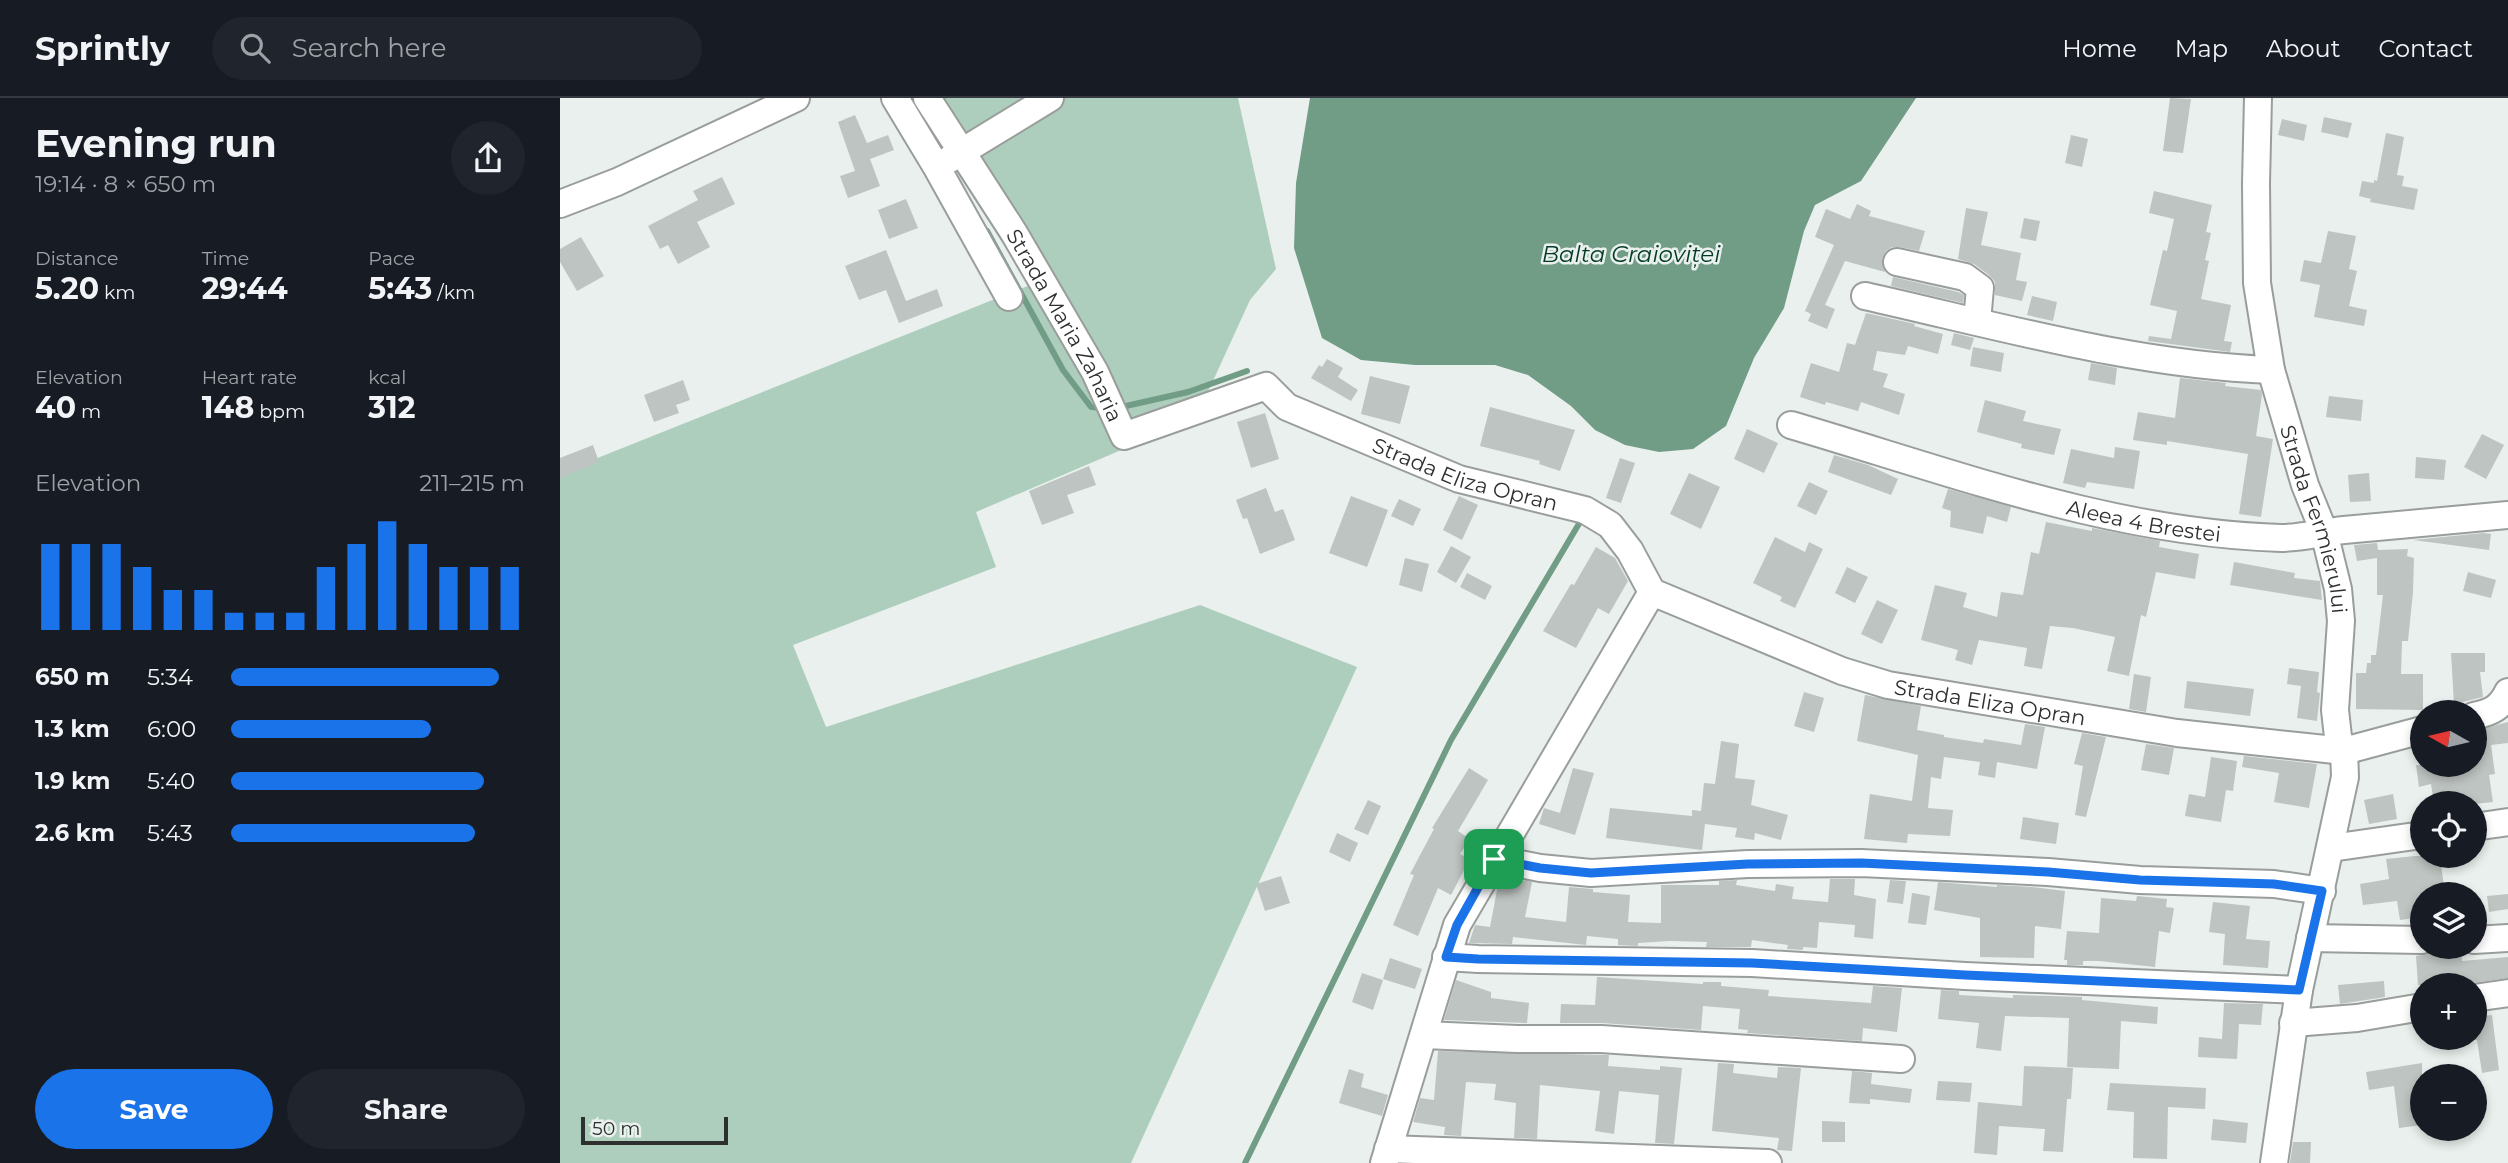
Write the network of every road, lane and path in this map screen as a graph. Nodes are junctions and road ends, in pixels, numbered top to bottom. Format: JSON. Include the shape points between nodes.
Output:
{"nodes":[{"id":1,"x":796,"y":98,"type":"edge"},
{"id":2,"x":896,"y":98,"type":"edge"},
{"id":3,"x":927,"y":98,"type":"edge"},
{"id":4,"x":1050,"y":98,"type":"edge"},
{"id":5,"x":2258,"y":98,"type":"edge"},
{"id":6,"x":963,"y":152,"type":"junction"},
{"id":7,"x":936,"y":166,"type":"junction"},
{"id":8,"x":560,"y":204,"type":"edge"},
{"id":9,"x":1897,"y":262,"type":"dead end"},
{"id":10,"x":1865,"y":296,"type":"dead end"},
{"id":11,"x":1009,"y":297,"type":"dead end"},
{"id":12,"x":1977,"y":321,"type":"junction"},
{"id":13,"x":2272,"y":370,"type":"junction"},
{"id":14,"x":1287,"y":407,"type":"joint"},
{"id":15,"x":1791,"y":425,"type":"dead end"},
{"id":16,"x":2508,"y":515,"type":"edge"},
{"id":17,"x":2324,"y":532,"type":"junction"},
{"id":18,"x":1652,"y":592,"type":"junction"},
{"id":19,"x":2508,"y":692,"type":"edge"},
{"id":20,"x":2487,"y":713,"type":"edge"},
{"id":21,"x":2410,"y":733,"type":"edge"},
{"id":22,"x":2344,"y":751,"type":"junction"},
{"id":23,"x":2508,"y":821,"type":"edge"},
{"id":24,"x":2487,"y":825,"type":"edge"},
{"id":25,"x":2410,"y":837,"type":"edge"},
{"id":26,"x":2331,"y":848,"type":"junction"},
{"id":27,"x":1494,"y":859,"type":"junction"},
{"id":28,"x":2322,"y":891,"type":"junction"},
{"id":29,"x":2310,"y":938,"type":"junction"},
{"id":30,"x":2508,"y":938,"type":"edge"},
{"id":31,"x":2487,"y":939,"type":"edge"},
{"id":32,"x":2410,"y":940,"type":"edge"},
{"id":33,"x":1446,"y":957,"type":"junction"},
{"id":34,"x":2299,"y":990,"type":"junction"},
{"id":35,"x":2508,"y":993,"type":"edge"},
{"id":36,"x":2487,"y":996,"type":"edge"},
{"id":37,"x":2410,"y":1009,"type":"edge"},
{"id":38,"x":2293,"y":1023,"type":"junction"},
{"id":39,"x":1424,"y":1035,"type":"junction"},
{"id":40,"x":1902,"y":1059,"type":"dead end"},
{"id":41,"x":1386,"y":1156,"type":"edge"},
{"id":42,"x":1768,"y":1163,"type":"edge"},
{"id":43,"x":2274,"y":1163,"type":"edge"}],
"edges":[{"from":1,"to":8,"type":"street"},
{"from":2,"to":7,"type":"street"},
{"from":3,"to":6,"type":"street","name":"Strada Maria Zaharia"},
{"from":4,"to":6,"type":"street"},
{"from":5,"to":13,"type":"street","name":"Strada Fermierului","via":[[2257,284]]},
{"from":6,"to":7,"type":"street"},
{"from":6,"to":14,"type":"street","name":"Strada Maria Zaharia","via":[[1095,372],[1124,436],[1266,386]]},
{"from":7,"to":11,"type":"street"},
{"from":9,"to":12,"type":"street","via":[[1965,277],[1980,288]]},
{"from":10,"to":12,"type":"street"},
{"from":12,"to":13,"type":"street","via":[[2163,360]]},
{"from":13,"to":17,"type":"street","name":"Strada Fermierului","via":[[2305,485]]},
{"from":14,"to":18,"type":"street","name":"Strada Eliza Opran","via":[[1459,480],[1586,510],[1610,524]]},
{"from":15,"to":17,"type":"street","name":"Aleea 4 Brestei","via":[[2047,501],[2149,525],[2246,537],[2286,538]]},
{"from":16,"to":17,"type":"street","name":"Aleea 4 Brestei"},
{"from":17,"to":22,"type":"street","name":"Strada Fermierului","via":[[2341,621],[2335,710]]},
{"from":18,"to":22,"type":"street","name":"Strada Eliza Opran","via":[[1842,671],[1888,685],[2177,733]]},
{"from":18,"to":27,"type":"street"},
{"from":19,"to":20,"type":"street","via":[[2501,706]]},
{"from":21,"to":22,"type":"street"},
{"from":22,"to":26,"type":"street","name":"Strada Fermierului","via":[[2345,776]]},
{"from":23,"to":24,"type":"street"},
{"from":25,"to":26,"type":"street"},
{"from":26,"to":28,"type":"street","name":"Strada Fermierului"},
{"from":27,"to":28,"type":"street","via":[[1591,873],[1861,863],[2274,884]]},
{"from":27,"to":33,"type":"street","via":[[1457,925]]},
{"from":28,"to":29,"type":"street","name":"Strada Fermierului"},
{"from":29,"to":32,"type":"street"},
{"from":29,"to":34,"type":"street","name":"Strada Fermierului"},
{"from":30,"to":31,"type":"street"},
{"from":33,"to":34,"type":"street","via":[[1752,963]]},
{"from":33,"to":39,"type":"street"},
{"from":34,"to":38,"type":"street","name":"Strada Fermierului"},
{"from":35,"to":36,"type":"street"},
{"from":37,"to":38,"type":"street"},
{"from":38,"to":43,"type":"street","name":"Strada Fermierului"},
{"from":39,"to":40,"type":"street","via":[[1601,1040]]},
{"from":39,"to":41,"type":"street"},
{"from":41,"to":42,"type":"street"}]}
